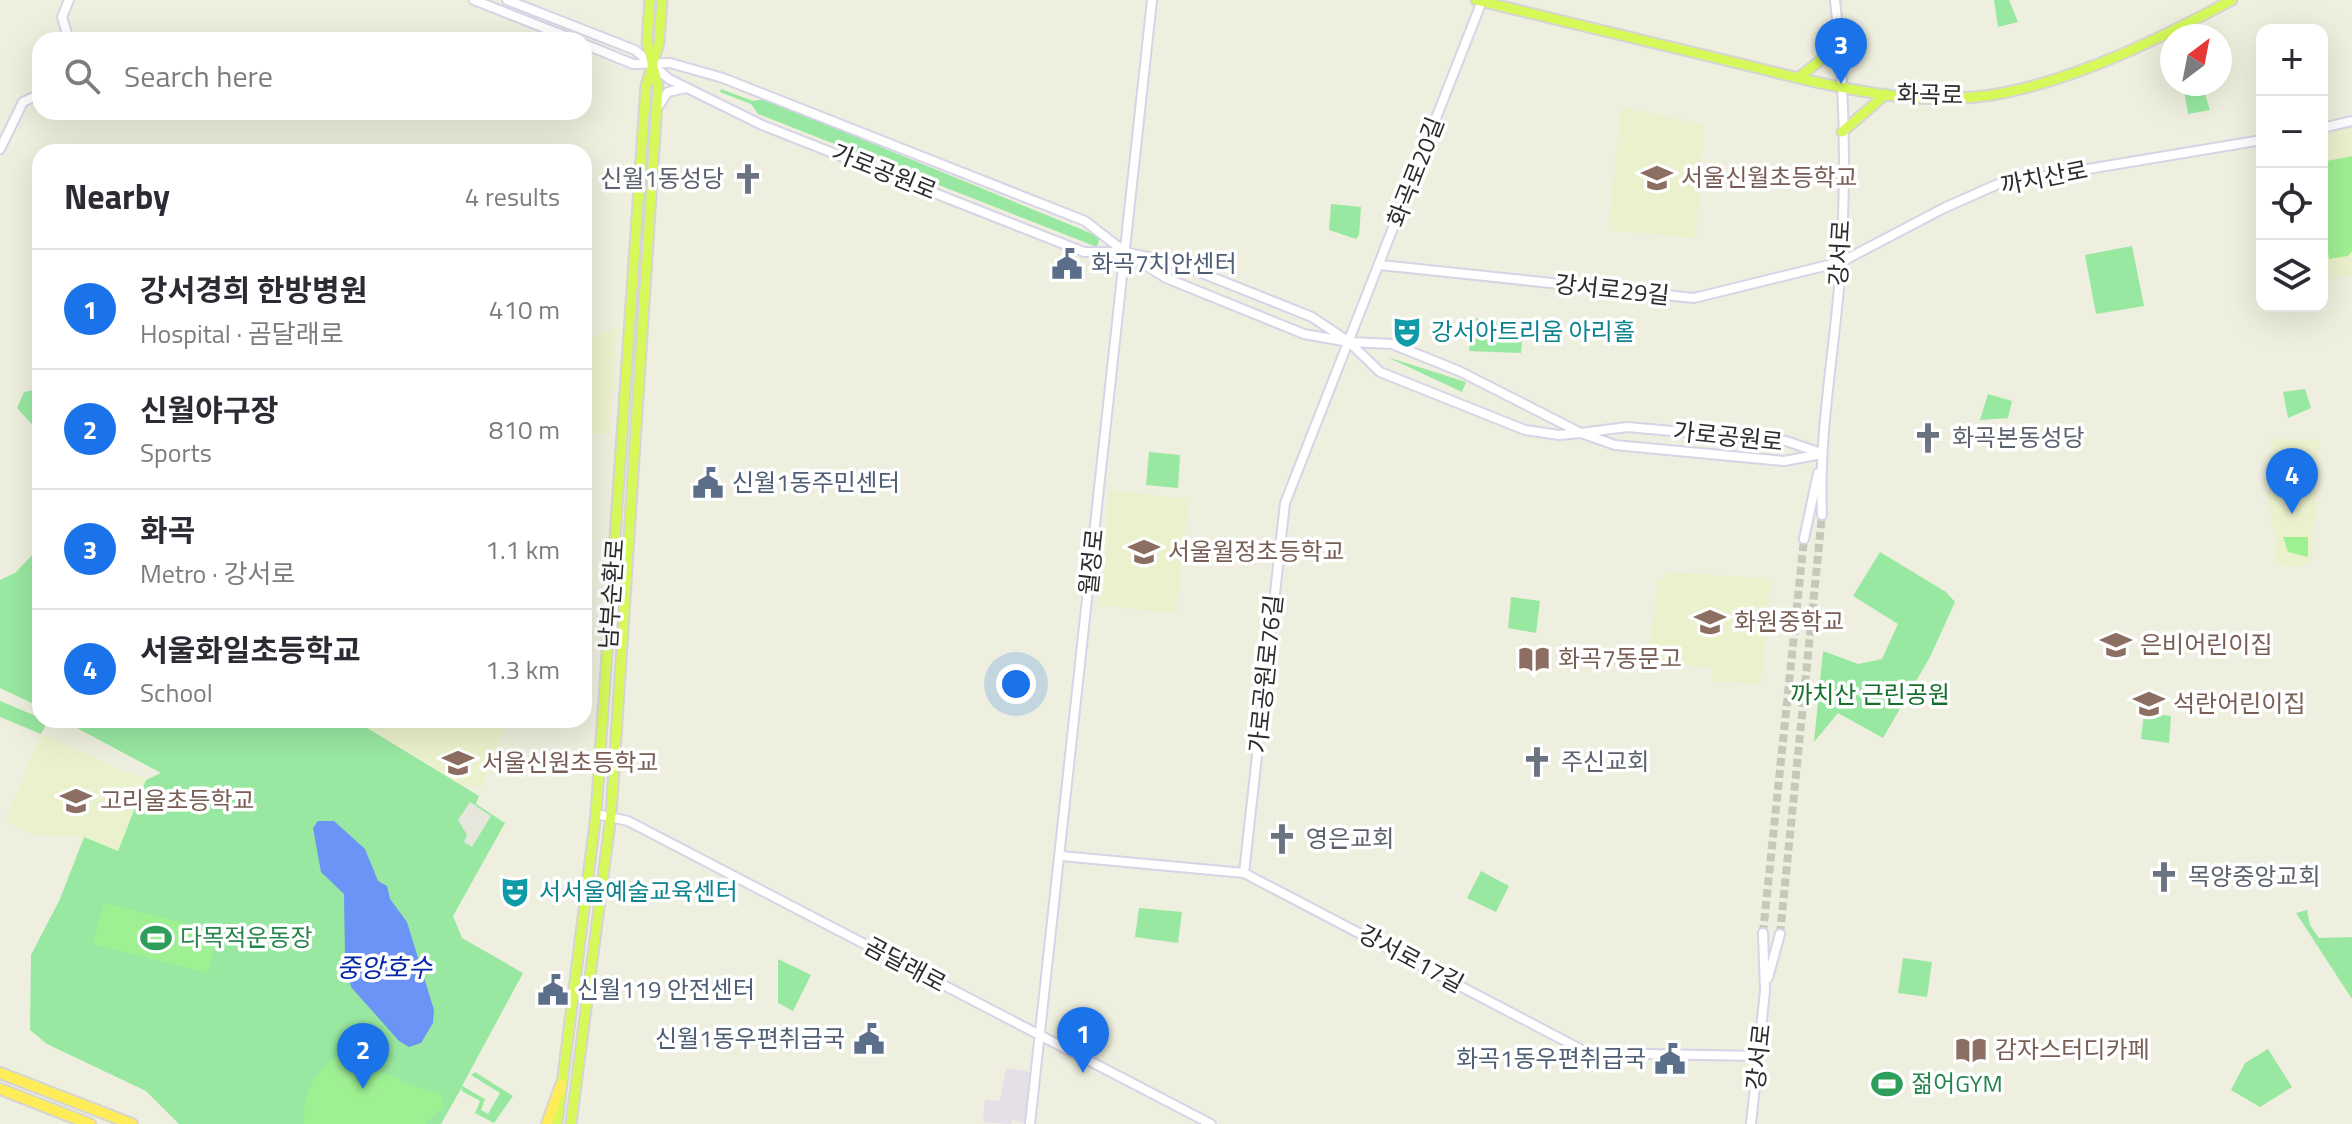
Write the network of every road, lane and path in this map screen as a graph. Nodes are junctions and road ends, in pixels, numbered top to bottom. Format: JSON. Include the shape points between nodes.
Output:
{"nodes":[{"id":1,"x":69,"y":0,"type":"edge"},
{"id":2,"x":474,"y":0,"type":"edge"},
{"id":3,"x":507,"y":0,"type":"edge"},
{"id":4,"x":650,"y":0,"type":"edge"},
{"id":5,"x":662,"y":0,"type":"edge"},
{"id":6,"x":1152,"y":0,"type":"edge"},
{"id":7,"x":1835,"y":0,"type":"edge"},
{"id":8,"x":2232,"y":0,"type":"edge"},
{"id":9,"x":1479,"y":1,"type":"edge"},
{"id":10,"x":67,"y":32,"type":"edge"},
{"id":11,"x":555,"y":32,"type":"edge"},
{"id":12,"x":589,"y":32,"type":"edge"},
{"id":13,"x":592,"y":33,"type":"edge"},
{"id":14,"x":1839,"y":33,"type":"junction"},
{"id":15,"x":592,"y":47,"type":"edge"},
{"id":16,"x":654,"y":64,"type":"junction"},
{"id":17,"x":1798,"y":78,"type":"junction"},
{"id":18,"x":1842,"y":88,"type":"junction"},
{"id":19,"x":692,"y":89,"type":"junction"},
{"id":20,"x":1886,"y":94,"type":"junction"},
{"id":21,"x":32,"y":98,"type":"edge"},
{"id":22,"x":656,"y":108,"type":"junction"},
{"id":23,"x":2352,"y":121,"type":"edge"},
{"id":24,"x":2328,"y":127,"type":"edge"},
{"id":25,"x":1842,"y":132,"type":"junction"},
{"id":26,"x":2256,"y":141,"type":"edge"},
{"id":27,"x":0,"y":149,"type":"edge"},
{"id":28,"x":1093,"y":225,"type":"junction"},
{"id":29,"x":1084,"y":252,"type":"junction"},
{"id":30,"x":1125,"y":252,"type":"junction"},
{"id":31,"x":1841,"y":262,"type":"junction"},
{"id":32,"x":1179,"y":264,"type":"junction"},
{"id":33,"x":1380,"y":265,"type":"junction"},
{"id":34,"x":1166,"y":278,"type":"junction"},
{"id":35,"x":1312,"y":317,"type":"junction"},
{"id":36,"x":1304,"y":334,"type":"junction"},
{"id":37,"x":1349,"y":342,"type":"junction"},
{"id":38,"x":1581,"y":433,"type":"junction"},
{"id":39,"x":1822,"y":455,"type":"junction"},
{"id":40,"x":1822,"y":515,"type":"tunnel mouth"},
{"id":41,"x":1804,"y":539,"type":"tunnel mouth"},
{"id":42,"x":596,"y":814,"type":"junction"},
{"id":43,"x":611,"y":815,"type":"junction"},
{"id":44,"x":1061,"y":856,"type":"junction"},
{"id":45,"x":590,"y":860,"type":"junction"},
{"id":46,"x":1244,"y":873,"type":"junction"},
{"id":47,"x":600,"y":891,"type":"junction"},
{"id":48,"x":1763,"y":933,"type":"tunnel mouth"},
{"id":49,"x":1780,"y":934,"type":"tunnel mouth"},
{"id":50,"x":1765,"y":991,"type":"junction"},
{"id":51,"x":1041,"y":1036,"type":"junction"},
{"id":52,"x":1760,"y":1056,"type":"junction"},
{"id":53,"x":0,"y":1073,"type":"edge"},
{"id":54,"x":561,"y":1085,"type":"junction"},
{"id":55,"x":0,"y":1089,"type":"edge"},
{"id":56,"x":90,"y":1124,"type":"edge"},
{"id":57,"x":132,"y":1124,"type":"edge"},
{"id":58,"x":547,"y":1124,"type":"edge"},
{"id":59,"x":557,"y":1124,"type":"edge"},
{"id":60,"x":574,"y":1124,"type":"edge"},
{"id":61,"x":1030,"y":1124,"type":"edge"},
{"id":62,"x":1211,"y":1124,"type":"edge"},
{"id":63,"x":1751,"y":1124,"type":"edge"}],
"edges":[{"from":1,"to":10,"type":"street","via":[[62,17]]},
{"from":2,"to":11,"type":"street"},
{"from":3,"to":12,"type":"street","name":"가로공원로"},
{"from":4,"to":16,"type":"main road","name":"남부순환로","via":[[647,42]]},
{"from":5,"to":16,"type":"main road","name":"남부순환로"},
{"from":6,"to":30,"type":"street","name":"월정로"},
{"from":7,"to":14,"type":"street","name":"강서로"},
{"from":8,"to":20,"type":"main road","name":"화곡로","via":[[2154,39],[2040,83],[1943,99]]},
{"from":9,"to":17,"type":"main road","name":"화곡로"},
{"from":9,"to":33,"type":"street","name":"화곡로20길"},
{"from":13,"to":16,"type":"street","name":"가로공원로","via":[[635,50]]},
{"from":14,"to":17,"type":"main road","via":[[1827,55]]},
{"from":14,"to":18,"type":"street","name":"강서로"},
{"from":15,"to":16,"type":"street","name":"가로공원로","via":[[633,64]]},
{"from":16,"to":19,"type":"street","name":"가로공원로","via":[[669,79]]},
{"from":16,"to":22,"type":"main road","name":"남부순환로"},
{"from":16,"to":28,"type":"street","name":"가로공원로","via":[[670,63],[723,78]]},
{"from":16,"to":42,"type":"main road","name":"남부순환로","via":[[646,86]]},
{"from":17,"to":18,"type":"main road","name":"화곡로"},
{"from":18,"to":20,"type":"main road","name":"화곡로"},
{"from":18,"to":25,"type":"street","name":"강서로"},
{"from":19,"to":22,"type":"street","via":[[673,89]]},
{"from":19,"to":29,"type":"street","name":"가로공원로","via":[[762,125]]},
{"from":20,"to":25,"type":"main road"},
{"from":21,"to":27,"type":"street","via":[[23,102]]},
{"from":22,"to":43,"type":"main road","name":"남부순환로"},
{"from":23,"to":24,"type":"street"},
{"from":25,"to":31,"type":"street","name":"강서로"},
{"from":26,"to":31,"type":"street","name":"까치산로","via":[[1998,184]]},
{"from":28,"to":29,"type":"street","via":[[1106,244]]},
{"from":28,"to":30,"type":"street","name":"가로공원로"},
{"from":29,"to":30,"type":"street","name":"가로공원로"},
{"from":30,"to":32,"type":"street","name":"가로공원로"},
{"from":30,"to":34,"type":"street","name":"가로공원로"},
{"from":30,"to":44,"type":"street","name":"월정로"},
{"from":31,"to":33,"type":"street","name":"강서로29길","via":[[1694,298]]},
{"from":31,"to":39,"type":"street","name":"강서로"},
{"from":32,"to":34,"type":"street","via":[[1158,266]]},
{"from":32,"to":35,"type":"street","name":"가로공원로"},
{"from":33,"to":37,"type":"street","name":"화곡로20길"},
{"from":34,"to":36,"type":"street","name":"가로공원로"},
{"from":35,"to":36,"type":"street","via":[[1323,332]]},
{"from":35,"to":37,"type":"street","name":"가로공원로"},
{"from":36,"to":37,"type":"street","name":"가로공원로"},
{"from":37,"to":38,"type":"street","name":"가로공원로","via":[[1392,344],[1459,371]]},
{"from":37,"to":38,"type":"street","name":"가로공원로","via":[[1380,372],[1470,409],[1525,430]]},
{"from":37,"to":46,"type":"street","name":"가로공원로76길","via":[[1285,503]]},
{"from":38,"to":39,"type":"street","name":"가로공원로","via":[[1615,445],[1769,460]]},
{"from":38,"to":39,"type":"street","name":"가로공원로","via":[[1617,426],[1786,441]]},
{"from":39,"to":40,"type":"street","name":"강서로"},
{"from":39,"to":41,"type":"street","name":"강서로"},
{"from":42,"to":43,"type":"street","name":"곰달래로"},
{"from":42,"to":45,"type":"main road","name":"남부순환로"},
{"from":43,"to":47,"type":"main road","name":"남부순환로"},
{"from":43,"to":51,"type":"street","name":"곰달래로"},
{"from":44,"to":46,"type":"street","name":"강서로17길"},
{"from":44,"to":51,"type":"street","name":"월정로"},
{"from":45,"to":47,"type":"main road","via":[[594,855],[600,858]]},
{"from":45,"to":54,"type":"main road","name":"남부순환로"},
{"from":46,"to":52,"type":"street","name":"강서로17길","via":[[1588,1053]]},
{"from":47,"to":60,"type":"main road","name":"남부순환로"},
{"from":48,"to":50,"type":"street","name":"강서로"},
{"from":49,"to":50,"type":"street","name":"강서로"},
{"from":50,"to":52,"type":"street","name":"강서로"},
{"from":51,"to":61,"type":"street","name":"월정로"},
{"from":51,"to":62,"type":"street","name":"곰달래로"},
{"from":52,"to":63,"type":"street","name":"강서로"},
{"from":53,"to":57,"type":"highway"},
{"from":54,"to":58,"type":"highway"},
{"from":54,"to":59,"type":"main road","name":"남부순환로"},
{"from":55,"to":56,"type":"highway"}]}
